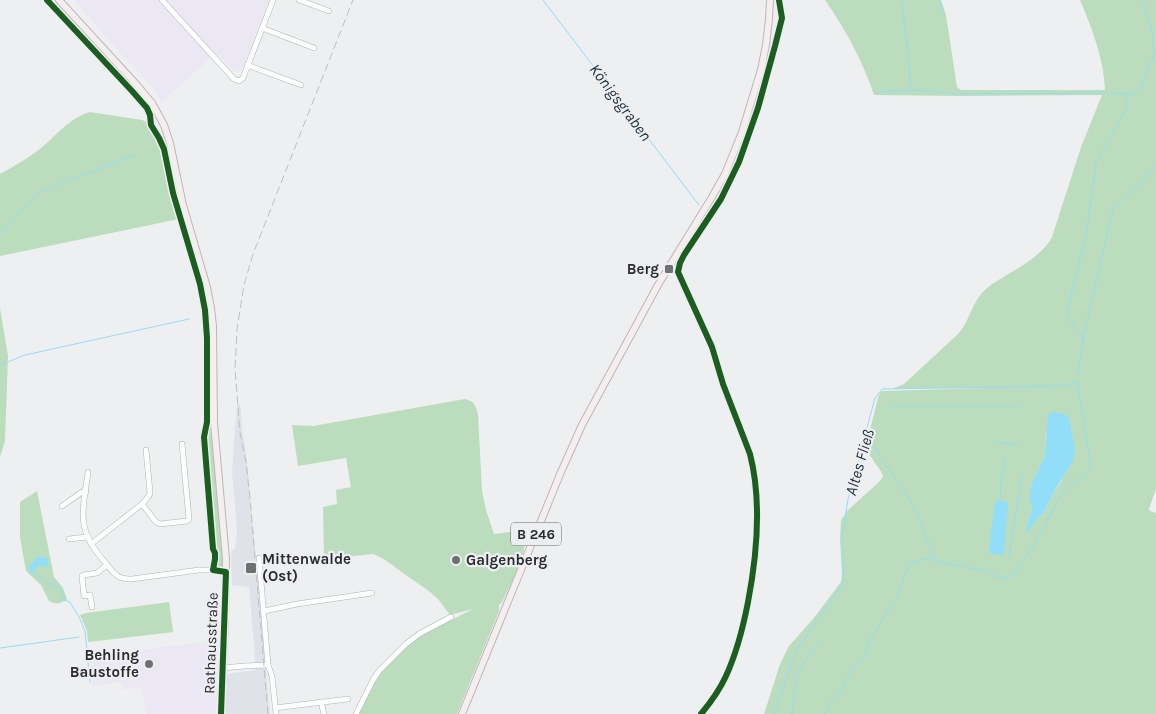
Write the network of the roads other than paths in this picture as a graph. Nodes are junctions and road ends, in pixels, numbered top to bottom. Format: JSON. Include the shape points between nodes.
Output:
{"nodes":[{"id":1,"x":59,"y":0,"type":"edge"},
{"id":2,"x":162,"y":0,"type":"edge"},
{"id":3,"x":273,"y":0,"type":"edge"},
{"id":4,"x":299,"y":0,"type":"edge"},
{"id":5,"x":770,"y":0,"type":"edge"},
{"id":6,"x":329,"y":11,"type":"dead end"},
{"id":7,"x":262,"y":28,"type":"junction"},
{"id":8,"x":314,"y":48,"type":"dead end"},
{"id":9,"x":247,"y":65,"type":"junction"},
{"id":10,"x":301,"y":85,"type":"dead end"},
{"id":11,"x":182,"y":444,"type":"dead end"},
{"id":12,"x":146,"y":450,"type":"dead end"},
{"id":13,"x":88,"y":472,"type":"dead end"},
{"id":14,"x":86,"y":492,"type":"junction"},
{"id":15,"x":142,"y":504,"type":"junction"},
{"id":16,"x":62,"y":506,"type":"dead end"},
{"id":17,"x":87,"y":537,"type":"junction"},
{"id":18,"x":69,"y":539,"type":"dead end"},
{"id":19,"x":91,"y":544,"type":"junction"},
{"id":20,"x":259,"y":558,"type":"dead end"},
{"id":21,"x":108,"y":565,"type":"junction"},
{"id":22,"x":226,"y":572,"type":"junction"},
{"id":23,"x":372,"y":593,"type":"dead end"},
{"id":24,"x":92,"y":607,"type":"dead end"},
{"id":25,"x":264,"y":611,"type":"junction"},
{"id":26,"x":451,"y":617,"type":"dead end"},
{"id":27,"x":268,"y":665,"type":"junction"},
{"id":28,"x":223,"y":668,"type":"junction"},
{"id":29,"x":348,"y":699,"type":"dead end"},
{"id":30,"x":322,"y":702,"type":"junction"},
{"id":31,"x":275,"y":711,"type":"edge"},
{"id":32,"x":221,"y":714,"type":"edge"},
{"id":33,"x":324,"y":714,"type":"edge"},
{"id":34,"x":356,"y":714,"type":"edge"},
{"id":35,"x":462,"y":714,"type":"edge"}],
"edges":[{"from":1,"to":22,"type":"main road","name":"Rathausstraße","via":[[144,93],[164,125],[170,143],[211,308],[213,417]]},
{"from":2,"to":9,"type":"street","via":[[234,79],[239,81],[243,78]]},
{"from":3,"to":7,"type":"street"},
{"from":4,"to":6,"type":"street"},
{"from":5,"to":35,"type":"main road","number":"B 246","via":[[761,70],[728,166],[582,425]]},
{"from":7,"to":8,"type":"street"},
{"from":7,"to":9,"type":"street"},
{"from":9,"to":10,"type":"street"},
{"from":11,"to":15,"type":"street","via":[[189,519],[160,524]]},
{"from":12,"to":15,"type":"street","via":[[150,492]]},
{"from":13,"to":14,"type":"street"},
{"from":14,"to":16,"type":"street"},
{"from":14,"to":17,"type":"street","via":[[83,517]]},
{"from":15,"to":19,"type":"street"},
{"from":17,"to":18,"type":"street"},
{"from":17,"to":19,"type":"street"},
{"from":19,"to":21,"type":"street"},
{"from":20,"to":25,"type":"street"},
{"from":21,"to":22,"type":"street","via":[[117,576],[126,579],[199,570]]},
{"from":21,"to":24,"type":"street","via":[[97,573],[82,576],[84,596],[90,595]]},
{"from":22,"to":28,"type":"main road","name":"Rathausstraße"},
{"from":23,"to":25,"type":"street"},
{"from":25,"to":27,"type":"street"},
{"from":26,"to":34,"type":"street","via":[[419,634],[379,671]]},
{"from":27,"to":28,"type":"street"},
{"from":27,"to":31,"type":"street"},
{"from":28,"to":32,"type":"main road","name":"Rathausstraße"},
{"from":29,"to":30,"type":"street"},
{"from":30,"to":31,"type":"street"},
{"from":30,"to":33,"type":"street"}]}
